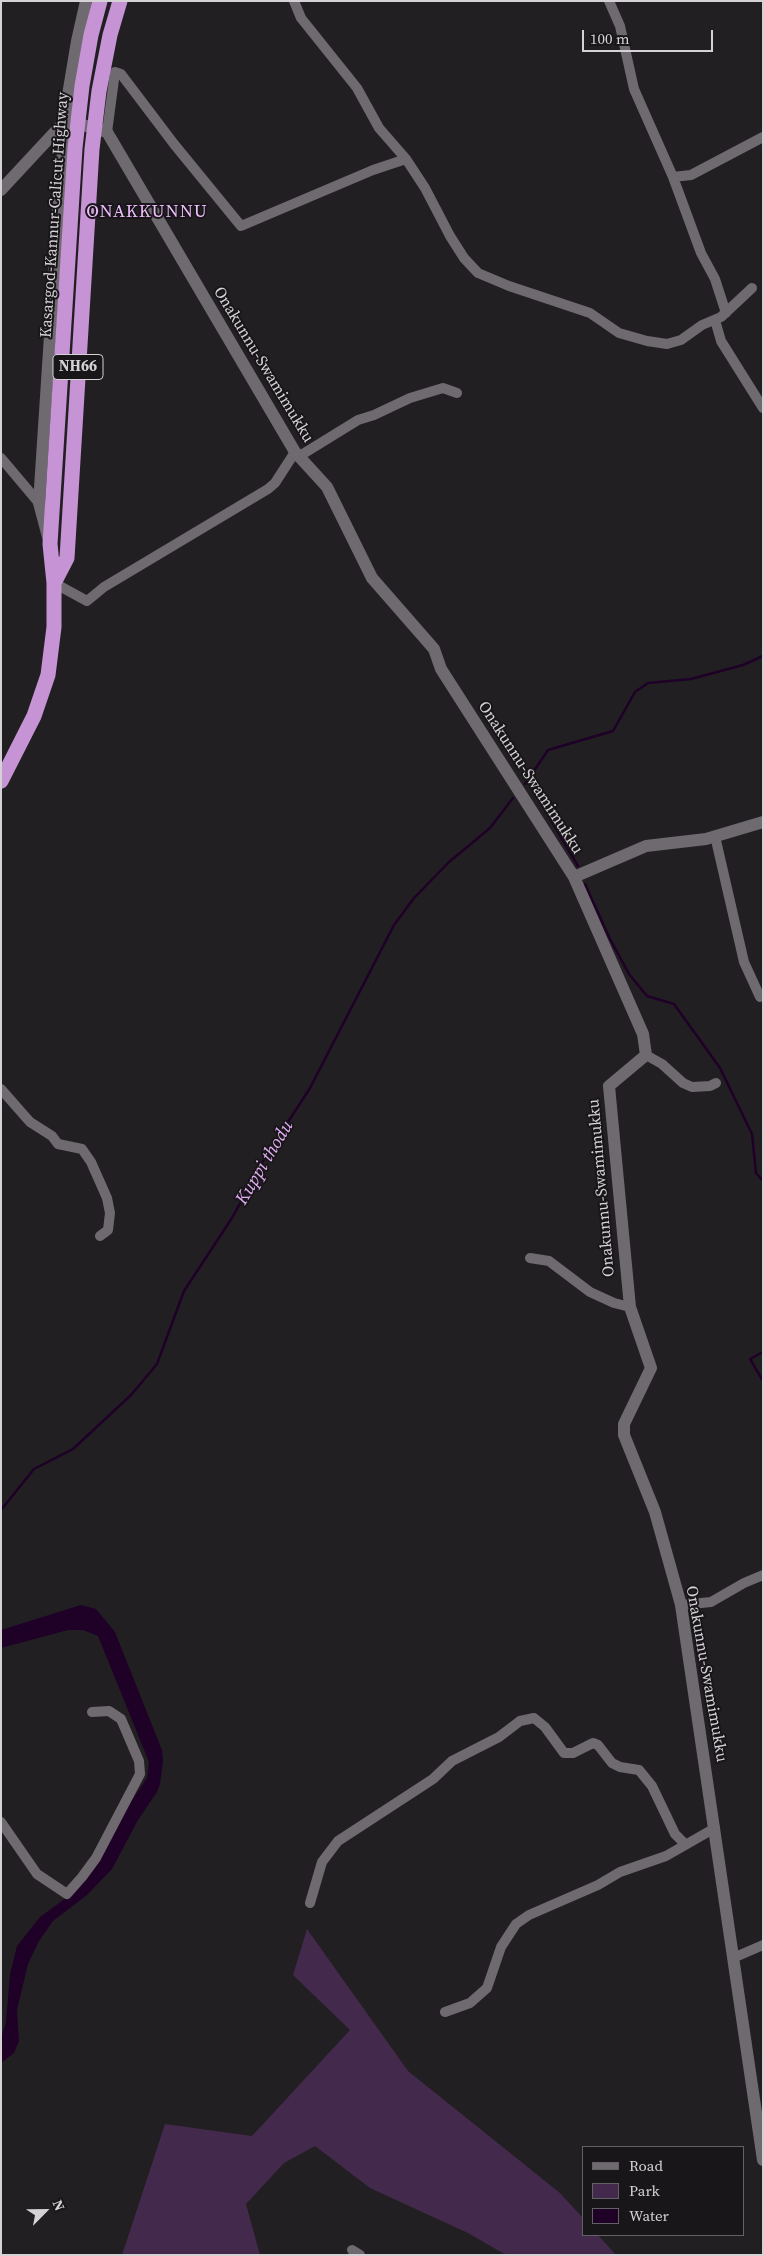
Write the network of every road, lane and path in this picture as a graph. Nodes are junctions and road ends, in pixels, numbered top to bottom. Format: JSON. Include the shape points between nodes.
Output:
{"nodes":[{"id":1,"x":86,"y":1,"type":"edge"},
{"id":2,"x":100,"y":1,"type":"edge"},
{"id":3,"x":120,"y":1,"type":"edge"},
{"id":4,"x":294,"y":1,"type":"edge"},
{"id":5,"x":610,"y":1,"type":"edge"},
{"id":6,"x":66,"y":120,"type":"junction"},
{"id":7,"x":108,"y":132,"type":"junction"},
{"id":8,"x":763,"y":137,"type":"edge"},
{"id":9,"x":406,"y":159,"type":"junction"},
{"id":10,"x":673,"y":177,"type":"junction"},
{"id":11,"x":1,"y":190,"type":"edge"},
{"id":12,"x":752,"y":288,"type":"dead end"},
{"id":13,"x":726,"y":313,"type":"junction"},
{"id":14,"x":715,"y":320,"type":"junction"},
{"id":15,"x":457,"y":393,"type":"dead end"},
{"id":16,"x":763,"y":408,"type":"edge"},
{"id":17,"x":296,"y":455,"type":"junction"},
{"id":18,"x":1,"y":458,"type":"edge"},
{"id":19,"x":39,"y":503,"type":"junction"},
{"id":20,"x":50,"y":544,"type":"junction"},
{"id":21,"x":54,"y":583,"type":"junction"},
{"id":22,"x":1,"y":781,"type":"edge"},
{"id":23,"x":763,"y":822,"type":"edge"},
{"id":24,"x":715,"y":836,"type":"junction"},
{"id":25,"x":574,"y":877,"type":"junction"},
{"id":26,"x":760,"y":997,"type":"dead end"},
{"id":27,"x":646,"y":1055,"type":"junction"},
{"id":28,"x":716,"y":1083,"type":"dead end"},
{"id":29,"x":1,"y":1089,"type":"edge"},
{"id":30,"x":100,"y":1236,"type":"dead end"},
{"id":31,"x":530,"y":1258,"type":"dead end"},
{"id":32,"x":630,"y":1308,"type":"junction"},
{"id":33,"x":763,"y":1575,"type":"edge"},
{"id":34,"x":681,"y":1605,"type":"junction"},
{"id":35,"x":92,"y":1712,"type":"dead end"},
{"id":36,"x":1,"y":1822,"type":"edge"},
{"id":37,"x":715,"y":1828,"type":"junction"},
{"id":38,"x":685,"y":1844,"type":"junction"},
{"id":39,"x":310,"y":1903,"type":"dead end"},
{"id":40,"x":763,"y":1945,"type":"edge"},
{"id":41,"x":733,"y":1958,"type":"junction"},
{"id":42,"x":445,"y":2012,"type":"dead end"},
{"id":43,"x":763,"y":2160,"type":"edge"}],
"edges":[{"from":1,"to":6,"type":"street"},
{"from":2,"to":20,"type":"highway","name":"Kasargod-Kannur-Calicut Highway","number":"NH66","via":[[91,35],[75,148]]},
{"from":3,"to":21,"type":"highway","name":"Kasargod-Kannur-Calicut Highway","number":"NH66","via":[[110,36],[92,149],[67,558]]},
{"from":4,"to":9,"type":"street","via":[[301,18],[357,88],[379,128]]},
{"from":5,"to":10,"type":"street","via":[[620,26],[634,89]]},
{"from":6,"to":7,"type":"street"},
{"from":6,"to":11,"type":"street"},
{"from":6,"to":19,"type":"street"},
{"from":7,"to":9,"type":"street","via":[[115,72],[121,74],[241,226]]},
{"from":7,"to":17,"type":"street","name":"Onakunnu-Swamimukku"},
{"from":8,"to":10,"type":"street","via":[[690,175]]},
{"from":9,"to":14,"type":"street","via":[[437,207],[450,236],[478,273],[590,313],[619,333],[647,341],[667,344],[681,340]]},
{"from":10,"to":13,"type":"street"},
{"from":12,"to":13,"type":"street"},
{"from":13,"to":14,"type":"street"},
{"from":14,"to":16,"type":"street","via":[[721,341]]},
{"from":15,"to":17,"type":"street","via":[[443,388],[410,398],[358,420]]},
{"from":17,"to":21,"type":"street","via":[[268,489],[104,587],[87,601]]},
{"from":17,"to":25,"type":"street","name":"Onakunnu-Swamimukku","via":[[327,487],[372,578],[434,649],[441,669]]},
{"from":18,"to":19,"type":"street"},
{"from":19,"to":20,"type":"street"},
{"from":20,"to":21,"type":"highway","name":"Kasargod-Kannur-Calicut Highway","number":"NH66"},
{"from":21,"to":22,"type":"highway","name":"Kasargod-Kannur-Calicut Highway","number":"NH66","via":[[54,627],[48,675],[34,716]]},
{"from":23,"to":24,"type":"street"},
{"from":24,"to":25,"type":"street","via":[[646,846]]},
{"from":24,"to":26,"type":"street","via":[[744,962]]},
{"from":25,"to":27,"type":"street","name":"Onakunnu-Swamimukku","via":[[644,1034]]},
{"from":27,"to":28,"type":"street","via":[[692,1087]]},
{"from":27,"to":32,"type":"street","name":"Onakunnu-Swamimukku","via":[[609,1086]]},
{"from":29,"to":30,"type":"street","via":[[30,1122],[52,1136],[58,1144],[82,1149],[91,1162],[110,1213],[108,1230]]},
{"from":31,"to":32,"type":"street","via":[[549,1261],[590,1292]]},
{"from":32,"to":34,"type":"street","name":"Onakunnu-Swamimukku","via":[[651,1368],[624,1424],[624,1435],[655,1512]]},
{"from":33,"to":34,"type":"street","via":[[711,1602]]},
{"from":34,"to":37,"type":"street","name":"Onakunnu-Swamimukku"},
{"from":35,"to":36,"type":"street","via":[[109,1711],[122,1720],[140,1774],[96,1858],[67,1894],[37,1874]]},
{"from":37,"to":38,"type":"street"},
{"from":37,"to":41,"type":"street","name":"Onakunnu-Swamimukku"},
{"from":38,"to":39,"type":"street","via":[[675,1834],[652,1786],[639,1770],[612,1763],[598,1744],[564,1753],[534,1718],[520,1721],[499,1737],[452,1761],[433,1779],[338,1841],[322,1862]]},
{"from":38,"to":42,"type":"street","via":[[666,1856],[620,1872],[529,1914],[516,1924],[501,1947],[487,1988],[470,2002]]},
{"from":40,"to":41,"type":"street"},
{"from":41,"to":43,"type":"street","name":"Onakunnu-Swamimukku"}]}
